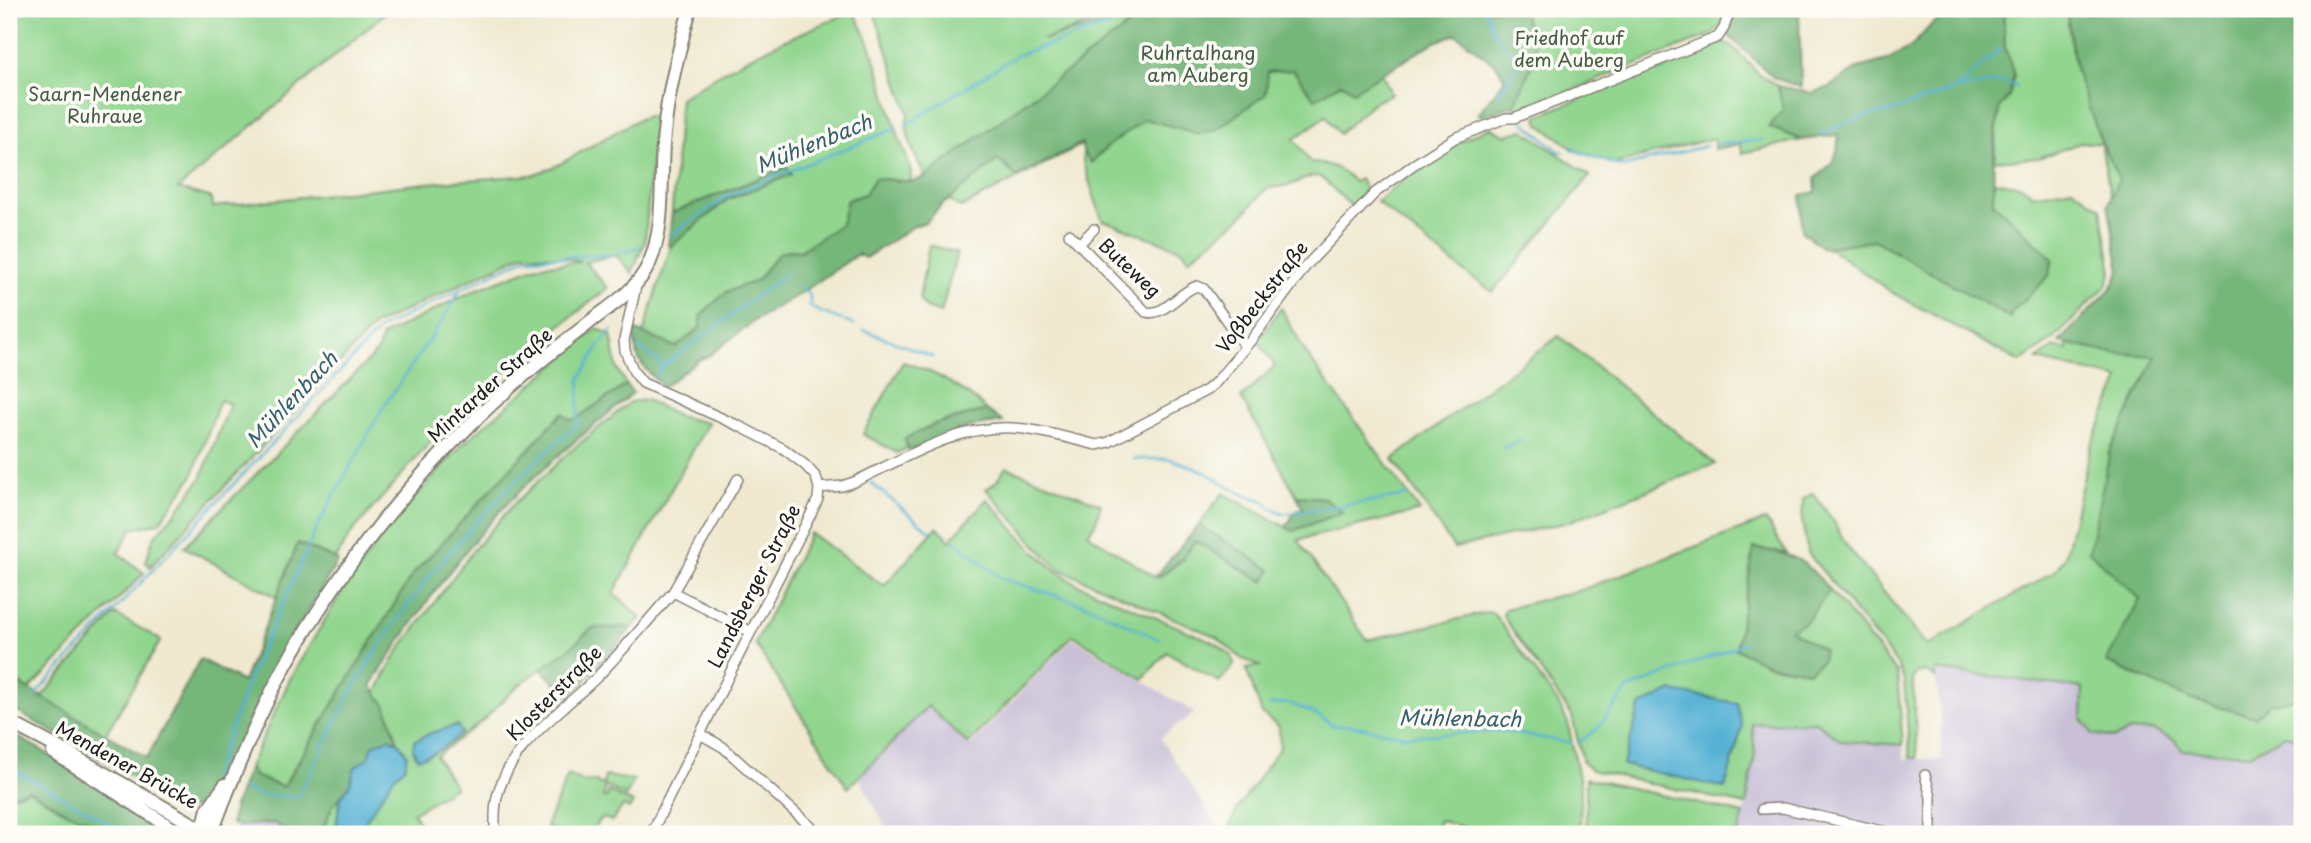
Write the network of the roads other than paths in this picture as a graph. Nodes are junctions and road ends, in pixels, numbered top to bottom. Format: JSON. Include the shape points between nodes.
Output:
{"nodes":[{"id":1,"x":690,"y":9,"type":"edge"},
{"id":2,"x":1730,"y":9,"type":"edge"},
{"id":3,"x":1094,"y":229,"type":"dead end"},
{"id":4,"x":1069,"y":234,"type":"dead end"},
{"id":5,"x":1079,"y":244,"type":"junction"},
{"id":6,"x":636,"y":284,"type":"junction"},
{"id":7,"x":615,"y":303,"type":"junction"},
{"id":8,"x":627,"y":323,"type":"junction"},
{"id":9,"x":1245,"y":347,"type":"junction"},
{"id":10,"x":738,"y":479,"type":"dead end"},
{"id":11,"x":819,"y":488,"type":"junction"},
{"id":12,"x":673,"y":592,"type":"junction"},
{"id":13,"x":751,"y":632,"type":"junction"},
{"id":14,"x":9,"y":722,"type":"edge"},
{"id":15,"x":700,"y":734,"type":"junction"},
{"id":16,"x":31,"y":735,"type":"junction"},
{"id":17,"x":1925,"y":775,"type":"dead end"},
{"id":18,"x":1762,"y":809,"type":"dead end"},
{"id":19,"x":206,"y":833,"type":"edge"},
{"id":20,"x":181,"y":834,"type":"edge"},
{"id":21,"x":495,"y":834,"type":"edge"},
{"id":22,"x":651,"y":834,"type":"edge"},
{"id":23,"x":819,"y":834,"type":"edge"},
{"id":24,"x":1895,"y":834,"type":"edge"},
{"id":25,"x":1931,"y":834,"type":"edge"}],
"edges":[{"from":1,"to":6,"type":"main road","name":"Mintarder Straße","via":[[667,103],[657,240]]},
{"from":2,"to":9,"type":"street","name":"Voßbeckstraße","via":[[1718,37],[1470,131],[1412,165],[1375,193],[1306,266]]},
{"from":3,"to":5,"type":"street","name":"Buteweg"},
{"from":4,"to":5,"type":"street","name":"Buteweg"},
{"from":5,"to":9,"type":"street","name":"Buteweg","via":[[1146,312],[1159,312],[1189,288],[1204,289]]},
{"from":6,"to":7,"type":"main road","name":"Mintarder Straße"},
{"from":6,"to":8,"type":"street","name":"Landsberger Straße"},
{"from":7,"to":8,"type":"street","name":"Landsberger Straße"},
{"from":7,"to":19,"type":"main road","name":"Mintarder Straße","via":[[473,422],[385,517],[293,652],[236,769],[208,808]]},
{"from":8,"to":11,"type":"street","name":"Landsberger Straße","via":[[625,351],[643,383],[784,449],[816,477]]},
{"from":9,"to":11,"type":"street","name":"Voßbeckstraße","via":[[1207,390],[1109,442],[1097,445],[1013,428],[974,431],[854,482]]},
{"from":10,"to":12,"type":"street","name":"Klosterstraße"},
{"from":11,"to":13,"type":"street","name":"Landsberger Straße","via":[[818,499]]},
{"from":12,"to":13,"type":"street"},
{"from":12,"to":21,"type":"street","name":"Klosterstraße","via":[[597,676],[517,754],[496,799]]},
{"from":13,"to":15,"type":"street","name":"Landsberger Straße"},
{"from":14,"to":16,"type":"main road","name":"Mendener Brücke"},
{"from":15,"to":22,"type":"street","name":"Landsberger Straße"},
{"from":15,"to":23,"type":"street","via":[[723,747]]},
{"from":16,"to":19,"type":"main road","name":"Mendener Brücke"},
{"from":16,"to":20,"type":"main road","name":"Mendener Brücke"},
{"from":17,"to":25,"type":"street","via":[[1931,797]]},
{"from":18,"to":24,"type":"street","via":[[1783,807]]}]}
